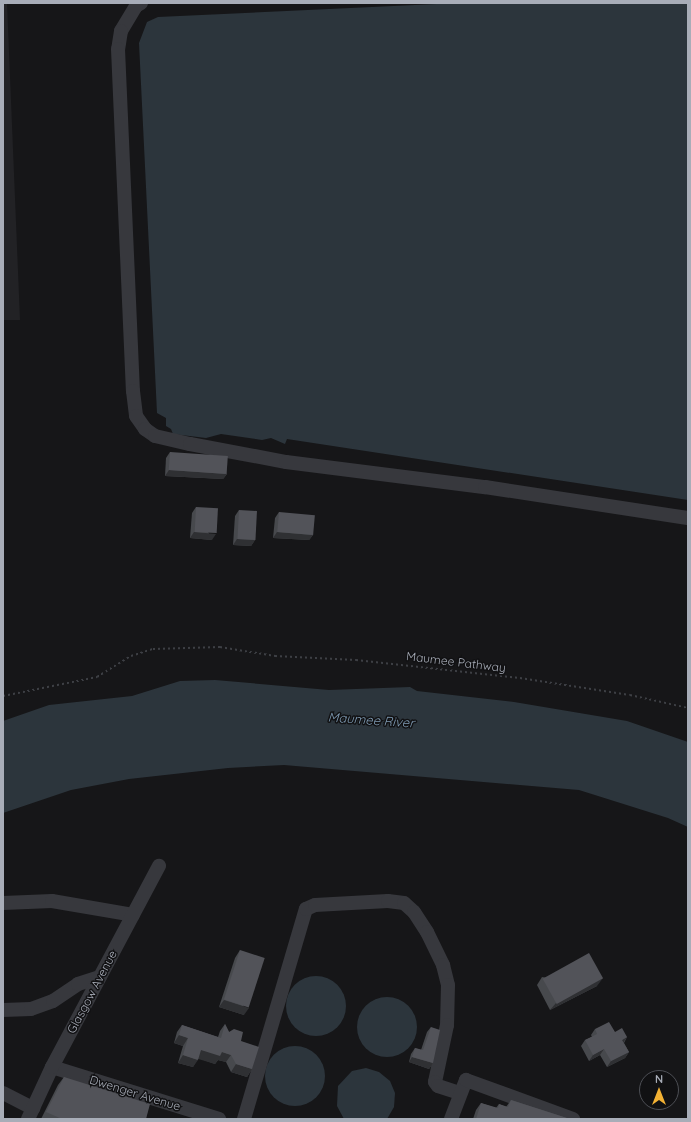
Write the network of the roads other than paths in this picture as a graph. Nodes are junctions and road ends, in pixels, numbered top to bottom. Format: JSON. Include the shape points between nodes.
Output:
{"nodes":[{"id":1,"x":141,"y":3,"type":"edge"},
{"id":2,"x":688,"y":518,"type":"edge"},
{"id":3,"x":159,"y":866,"type":"dead end"},
{"id":4,"x":3,"y":903,"type":"edge"},
{"id":5,"x":133,"y":915,"type":"junction"},
{"id":6,"x":100,"y":977,"type":"junction"},
{"id":7,"x":3,"y":1010,"type":"edge"},
{"id":8,"x":52,"y":1067,"type":"junction"},
{"id":9,"x":3,"y":1093,"type":"edge"},
{"id":10,"x":460,"y":1093,"type":"junction"},
{"id":11,"x":31,"y":1114,"type":"edge"},
{"id":12,"x":219,"y":1119,"type":"edge"},
{"id":13,"x":244,"y":1119,"type":"edge"},
{"id":14,"x":451,"y":1119,"type":"edge"},
{"id":15,"x":573,"y":1119,"type":"edge"}],
"edges":[{"from":1,"to":2,"type":"street","via":[[136,6],[120,31],[118,49],[133,390],[136,416],[145,429],[155,436],[286,462]]},
{"from":3,"to":5,"type":"street","name":"Glasgow Avenue"},
{"from":4,"to":5,"type":"street","via":[[52,901]]},
{"from":5,"to":6,"type":"street","name":"Glasgow Avenue"},
{"from":6,"to":7,"type":"street","via":[[78,984],[52,1001],[31,1009]]},
{"from":6,"to":8,"type":"street","name":"Glasgow Avenue"},
{"from":8,"to":11,"type":"street","name":"Glasgow Avenue"},
{"from":8,"to":12,"type":"street","name":"Dwenger Avenue"},
{"from":9,"to":11,"type":"street"},
{"from":10,"to":13,"type":"street","via":[[438,1086],[435,1082],[447,1025],[448,985],[443,965],[428,932],[414,912],[404,903],[388,901],[315,905],[306,909]]},
{"from":10,"to":14,"type":"street"},
{"from":10,"to":15,"type":"street","via":[[463,1084],[470,1080]]}]}
